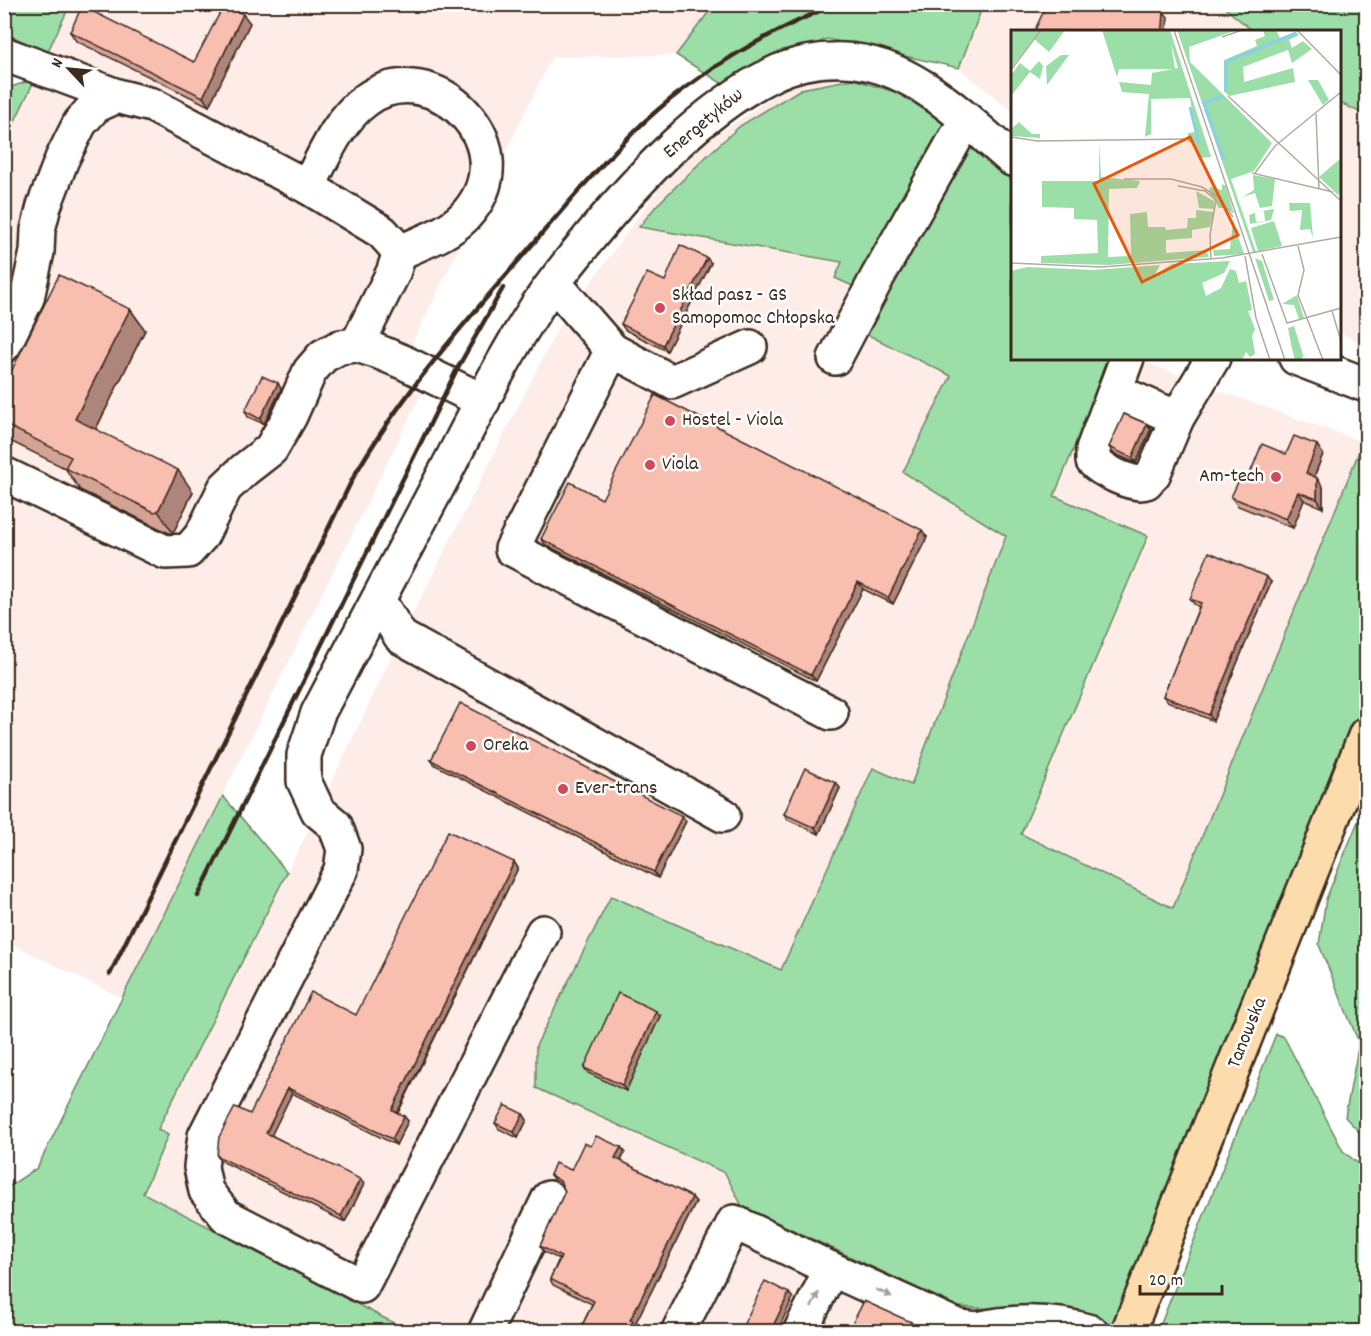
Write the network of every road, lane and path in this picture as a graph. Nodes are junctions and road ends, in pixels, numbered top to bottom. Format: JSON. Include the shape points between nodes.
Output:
{"nodes":[{"id":1,"x":4,"y":54,"type":"edge"},
{"id":2,"x":117,"y":96,"type":"junction"},
{"id":3,"x":966,"y":120,"type":"junction"},
{"id":4,"x":1011,"y":158,"type":"edge"},
{"id":5,"x":308,"y":187,"type":"junction"},
{"id":6,"x":400,"y":252,"type":"junction"},
{"id":7,"x":554,"y":283,"type":"junction"},
{"id":8,"x":4,"y":345,"type":"edge"},
{"id":9,"x":357,"y":345,"type":"junction"},
{"id":10,"x":750,"y":347,"type":"dead end"},
{"id":11,"x":612,"y":350,"type":"junction"},
{"id":12,"x":835,"y":358,"type":"dead end"},
{"id":13,"x":1126,"y":360,"type":"edge"},
{"id":14,"x":1212,"y":360,"type":"edge"},
{"id":15,"x":1301,"y":360,"type":"edge"},
{"id":16,"x":1366,"y":385,"type":"edge"},
{"id":17,"x":1115,"y":391,"type":"junction"},
{"id":18,"x":483,"y":401,"type":"junction"},
{"id":19,"x":1177,"y":417,"type":"junction"},
{"id":20,"x":4,"y":474,"type":"edge"},
{"id":21,"x":378,"y":600,"type":"junction"},
{"id":22,"x":831,"y":713,"type":"dead end"},
{"id":23,"x":1366,"y":734,"type":"edge"},
{"id":24,"x":723,"y":815,"type":"dead end"},
{"id":25,"x":543,"y":932,"type":"dead end"},
{"id":26,"x":549,"y":1198,"type":"dead end"},
{"id":27,"x":831,"y":1269,"type":"junction"},
{"id":28,"x":976,"y":1330,"type":"edge"},
{"id":29,"x":485,"y":1332,"type":"edge"},
{"id":30,"x":678,"y":1332,"type":"edge"},
{"id":31,"x":800,"y":1332,"type":"edge"},
{"id":32,"x":1091,"y":1332,"type":"edge"},
{"id":33,"x":1128,"y":1332,"type":"edge"}],
"edges":[{"from":1,"to":2,"type":"street"},
{"from":2,"to":5,"type":"street","via":[[152,105]]},
{"from":2,"to":8,"type":"street","via":[[94,106],[80,123],[62,159],[44,206],[27,298]]},
{"from":3,"to":4,"type":"street","name":"Energetyków"},
{"from":3,"to":7,"type":"street","name":"Energetyków","via":[[921,86],[873,64],[828,60],[773,74],[746,88],[688,133],[616,206]]},
{"from":3,"to":12,"type":"street"},
{"from":5,"to":6,"type":"street","via":[[382,232]]},
{"from":5,"to":6,"type":"street","via":[[343,124],[366,99],[395,86],[421,88],[450,100],[473,123],[483,140],[487,161],[482,188],[463,218],[442,234]]},
{"from":6,"to":9,"type":"street"},
{"from":7,"to":11,"type":"street"},
{"from":7,"to":18,"type":"street","name":"Energetyków"},
{"from":9,"to":18,"type":"street","via":[[403,362]]},
{"from":9,"to":20,"type":"street","via":[[340,347],[323,356],[310,370],[271,449],[225,488],[201,535],[188,551],[165,552]]},
{"from":10,"to":11,"type":"street","via":[[672,382]]},
{"from":11,"to":22,"type":"street","via":[[512,549]]},
{"from":13,"to":17,"type":"street"},
{"from":14,"to":19,"type":"street"},
{"from":15,"to":16,"type":"street"},
{"from":17,"to":19,"type":"street"},
{"from":17,"to":19,"type":"street","via":[[1093,449],[1093,461],[1100,468],[1136,483],[1145,482],[1153,475]]},
{"from":18,"to":21,"type":"street","name":"Energetyków"},
{"from":21,"to":24,"type":"street","via":[[401,637]]},
{"from":21,"to":25,"type":"street","name":"Energetyków","via":[[318,713],[304,755],[304,782],[318,811],[335,825],[344,849],[341,870],[205,1136],[201,1167],[206,1191],[226,1216],[362,1286]]},
{"from":23,"to":33,"type":"main road","name":"Tanowska"},
{"from":26,"to":29,"type":"street"},
{"from":27,"to":28,"type":"street","one_way":true,"via":[[958,1327]]},
{"from":27,"to":30,"type":"street","via":[[734,1222]]},
{"from":31,"to":27,"type":"street","one_way":true},
{"from":28,"to":32,"type":"street","via":[[1005,1323],[1040,1322]]}]}
